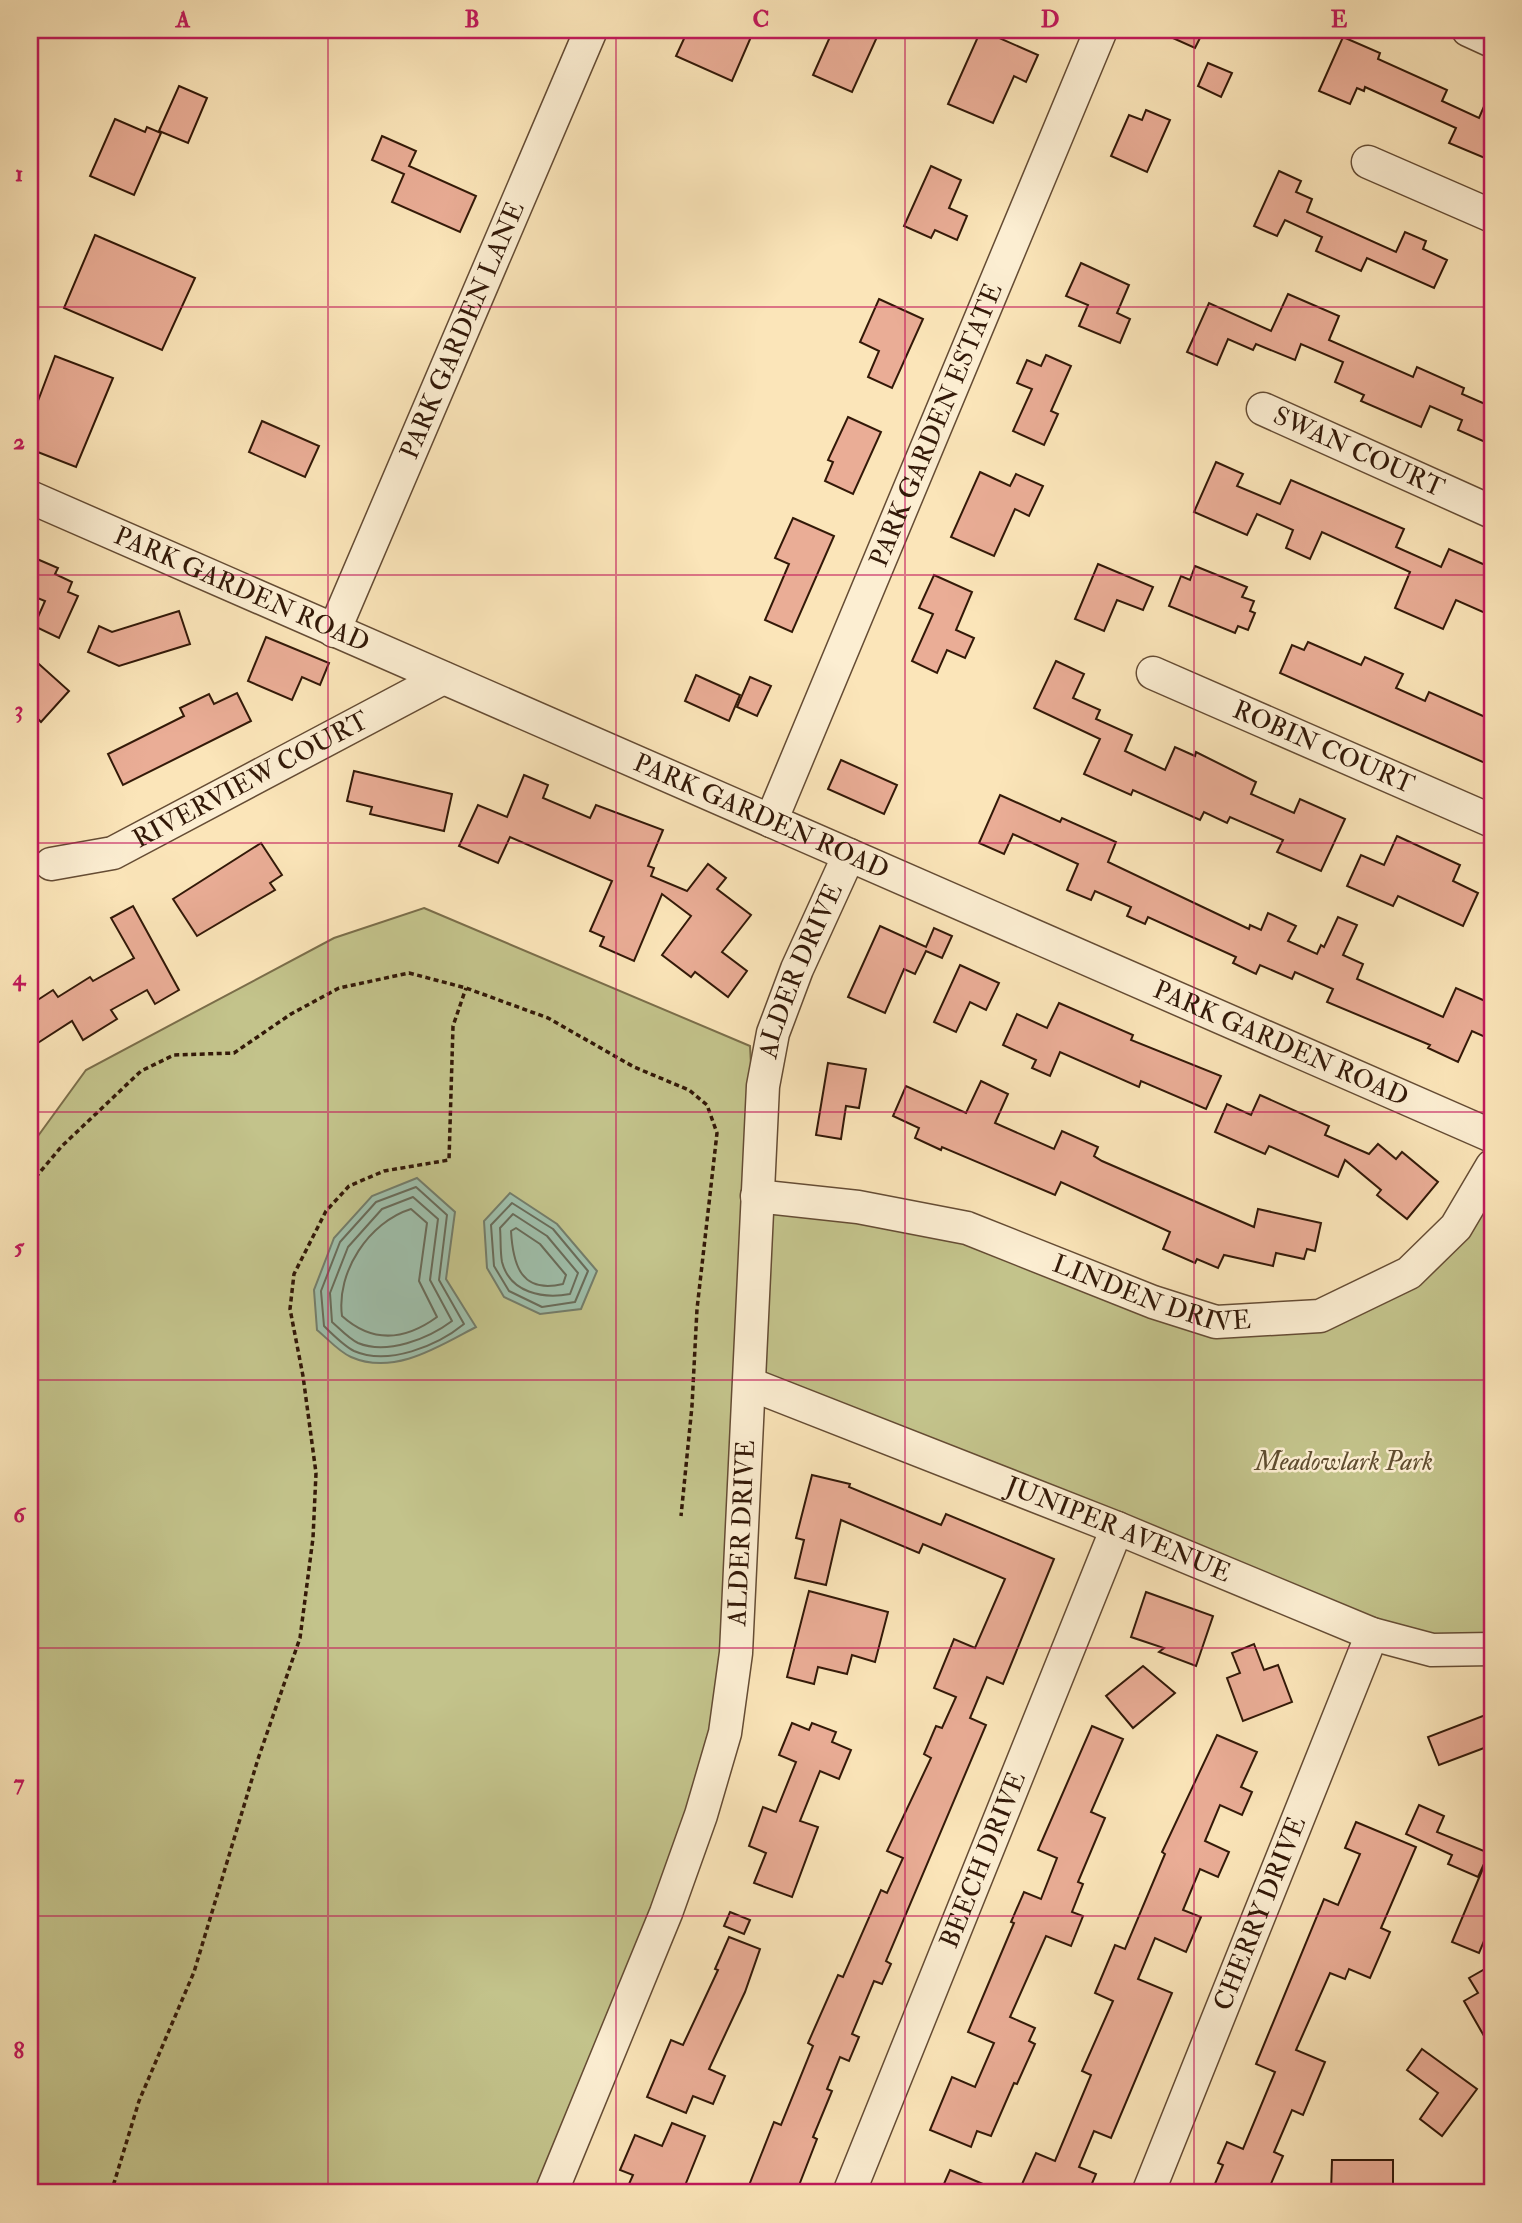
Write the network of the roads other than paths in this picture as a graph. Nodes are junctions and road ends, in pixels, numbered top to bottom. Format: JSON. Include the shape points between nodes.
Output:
{"nodes":[{"id":1,"x":591,"y":30,"type":"edge"},
{"id":2,"x":1101,"y":30,"type":"edge"},
{"id":3,"x":1468,"y":30,"type":"edge"},
{"id":4,"x":1492,"y":41,"type":"edge"},
{"id":5,"x":1368,"y":162,"type":"dead end"},
{"id":6,"x":1492,"y":216,"type":"edge"},
{"id":7,"x":1263,"y":409,"type":"dead end"},
{"id":8,"x":30,"y":497,"type":"edge"},
{"id":9,"x":1492,"y":512,"type":"edge"},
{"id":10,"x":334,"y":631,"type":"junction"},
{"id":11,"x":1153,"y":673,"type":"dead end"},
{"id":12,"x":443,"y":678,"type":"junction"},
{"id":13,"x":771,"y":821,"type":"junction"},
{"id":14,"x":1492,"y":821,"type":"edge"},
{"id":15,"x":849,"y":855,"type":"junction"},
{"id":16,"x":51,"y":864,"type":"dead end"},
{"id":17,"x":1492,"y":1136,"type":"edge"},
{"id":18,"x":1492,"y":1166,"type":"edge"},
{"id":19,"x":757,"y":1196,"type":"junction"},
{"id":20,"x":750,"y":1384,"type":"junction"},
{"id":21,"x":1117,"y":1528,"type":"junction"},
{"id":22,"x":1372,"y":1634,"type":"junction"},
{"id":23,"x":1492,"y":1649,"type":"edge"},
{"id":24,"x":551,"y":2193,"type":"edge"},
{"id":25,"x":849,"y":2193,"type":"edge"},
{"id":26,"x":1148,"y":2193,"type":"edge"}],
"edges":[{"from":1,"to":10,"type":"street","name":"PARK GARDEN LANE"},
{"from":2,"to":13,"type":"street","name":"PARK GARDEN ESTATE"},
{"from":3,"to":4,"type":"street"},
{"from":5,"to":6,"type":"street"},
{"from":7,"to":9,"type":"street","name":"SWAN COURT"},
{"from":8,"to":10,"type":"street","name":"PARK GARDEN ROAD"},
{"from":10,"to":12,"type":"street","name":"PARK GARDEN ROAD"},
{"from":11,"to":14,"type":"street","name":"ROBIN COURT"},
{"from":12,"to":13,"type":"street","name":"PARK GARDEN ROAD"},
{"from":12,"to":16,"type":"street","name":"RIVERVIEW COURT","via":[[113,853]]},
{"from":13,"to":15,"type":"street","name":"PARK GARDEN ROAD"},
{"from":15,"to":17,"type":"street","name":"PARK GARDEN ROAD"},
{"from":15,"to":19,"type":"street","name":"ALDER DRIVE","via":[[797,969],[774,1033],[763,1086]]},
{"from":18,"to":19,"type":"street","name":"LINDEN DRIVE","via":[[1456,1227],[1409,1273],[1320,1316],[1216,1322],[1153,1302],[967,1228],[858,1207]]},
{"from":19,"to":20,"type":"street","name":"ALDER DRIVE"},
{"from":20,"to":21,"type":"street","name":"JUNIPER AVENUE"},
{"from":20,"to":24,"type":"street","name":"ALDER DRIVE","via":[[736,1653],[725,1733],[666,1913]]},
{"from":21,"to":22,"type":"street","name":"JUNIPER AVENUE"},
{"from":21,"to":25,"type":"street","name":"BEECH DRIVE"},
{"from":22,"to":23,"type":"street","name":"JUNIPER AVENUE","via":[[1432,1650]]},
{"from":22,"to":26,"type":"street","name":"CHERRY DRIVE"}]}
